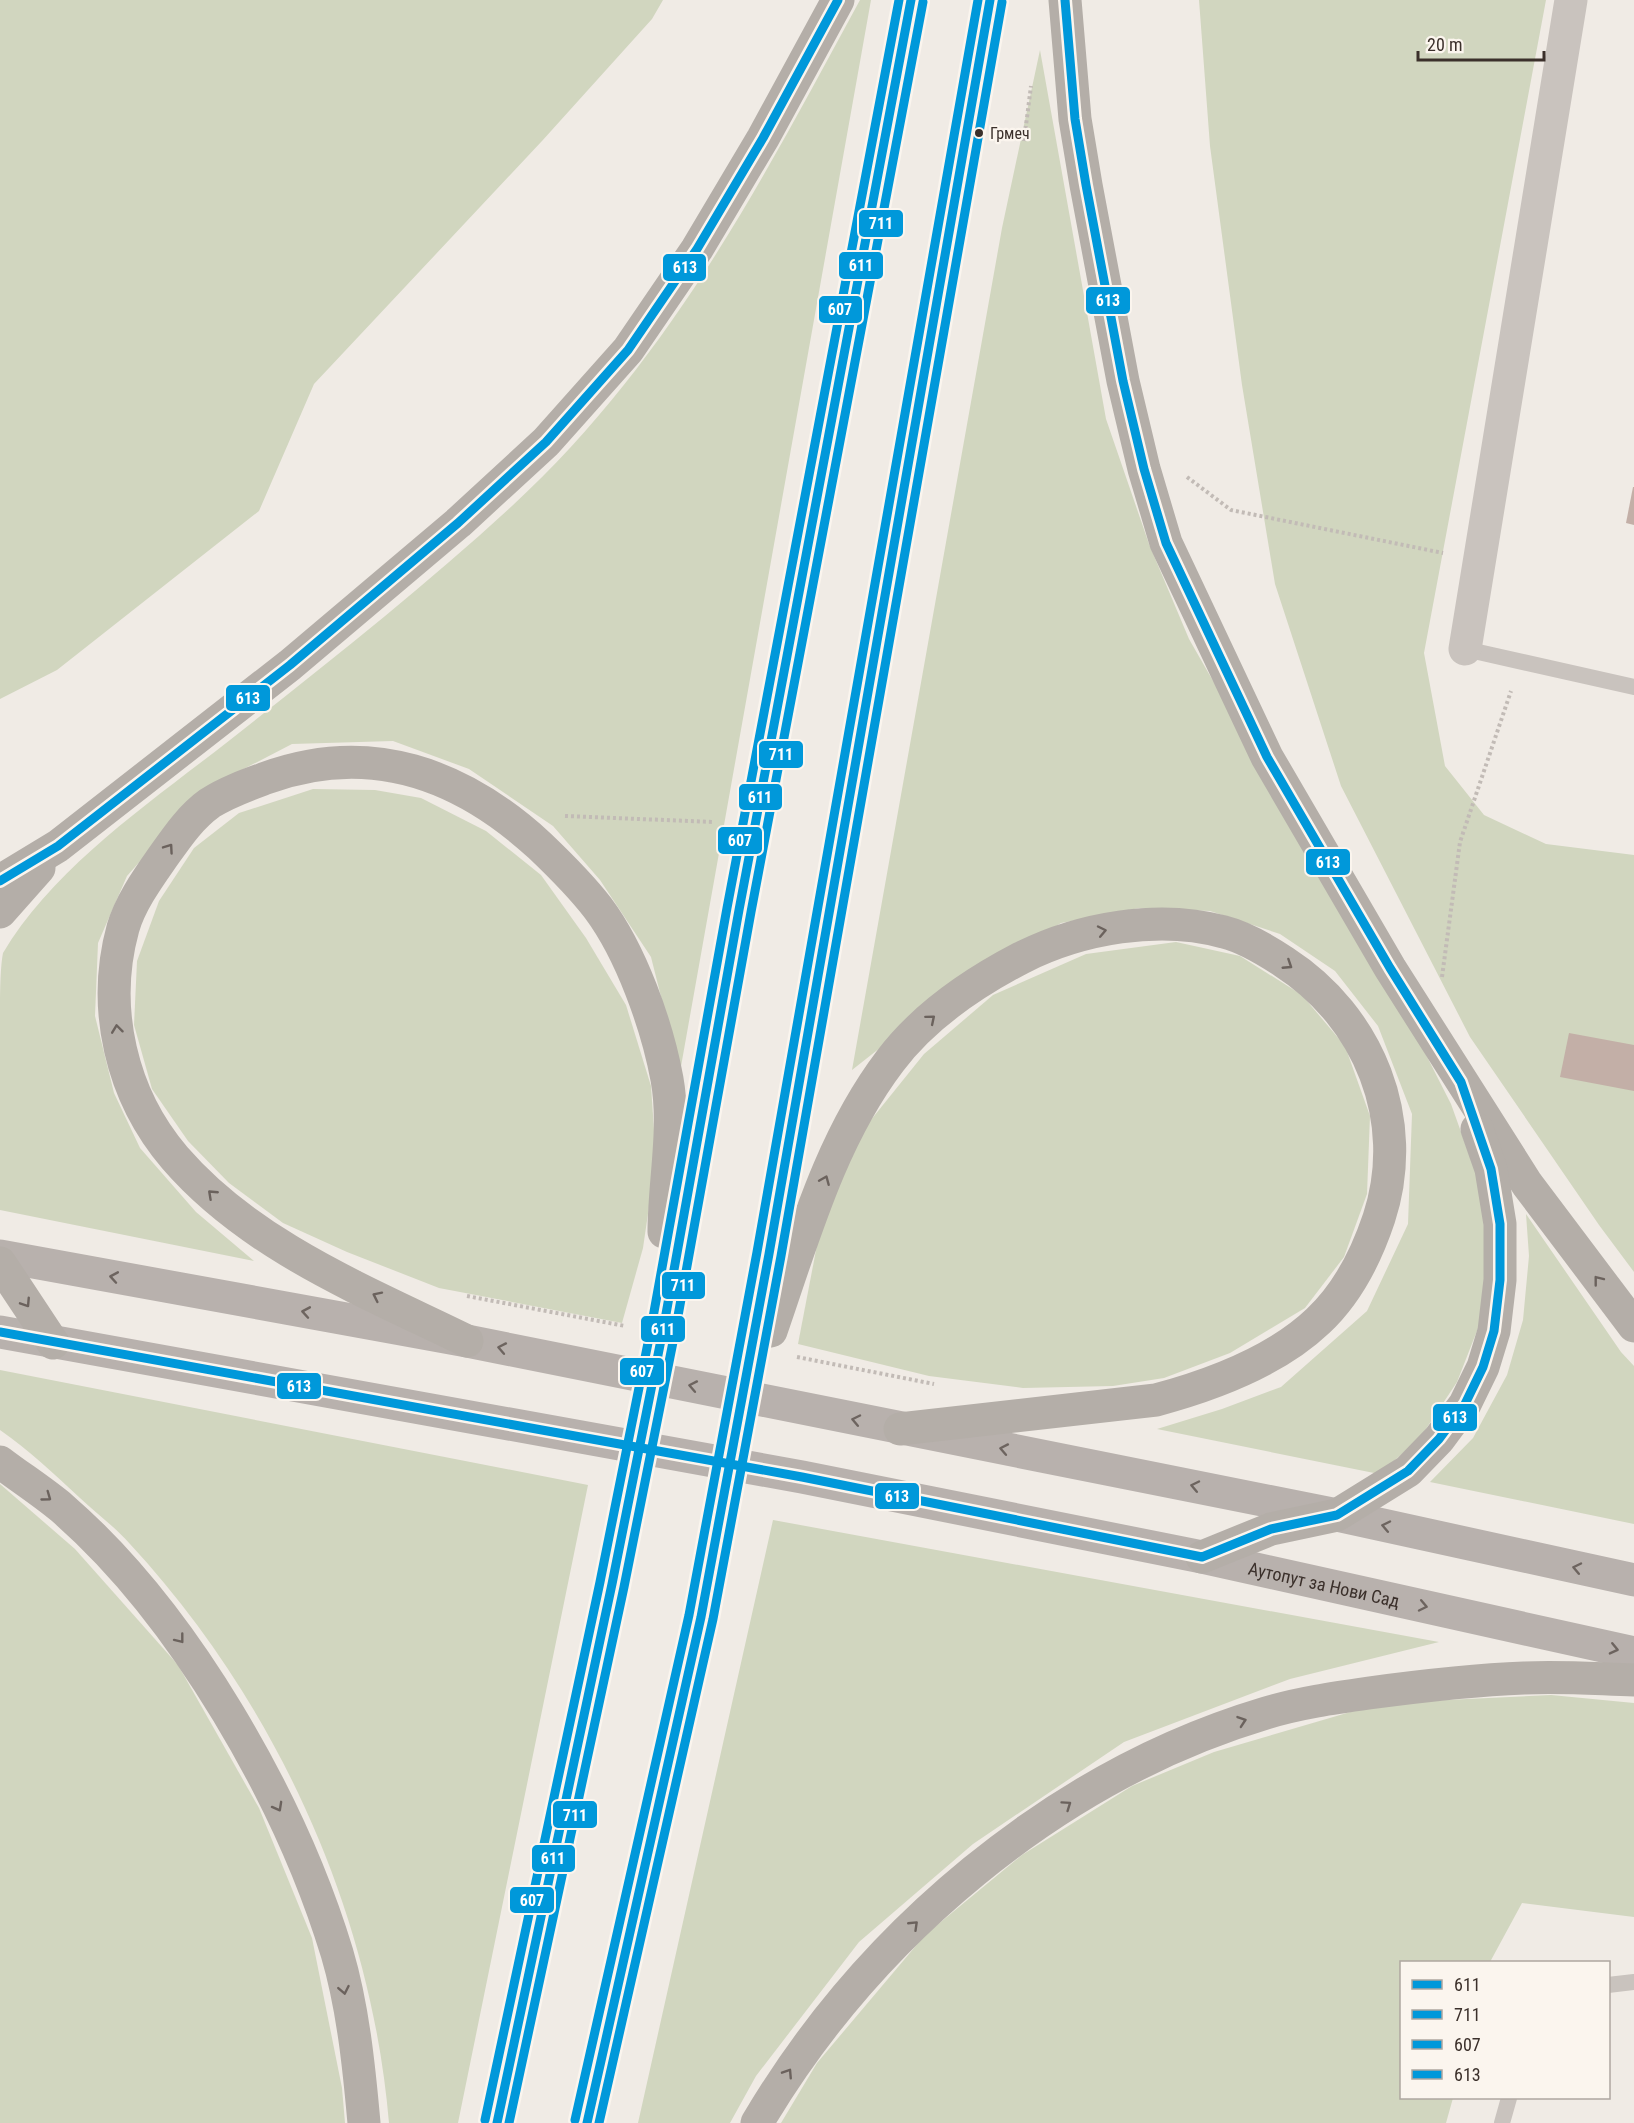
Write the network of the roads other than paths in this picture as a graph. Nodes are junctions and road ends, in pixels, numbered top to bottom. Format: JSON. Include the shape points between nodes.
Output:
{"nodes":[{"id":1,"x":838,"y":0,"type":"edge"},
{"id":2,"x":911,"y":0,"type":"edge"},
{"id":3,"x":990,"y":0,"type":"edge"},
{"id":4,"x":1065,"y":0,"type":"edge"},
{"id":5,"x":1570,"y":0,"type":"edge"},
{"id":6,"x":1465,"y":649,"type":"joint"},
{"id":7,"x":1634,"y":687,"type":"edge"},
{"id":8,"x":58,"y":846,"type":"junction"},
{"id":9,"x":0,"y":880,"type":"edge"},
{"id":10,"x":0,"y":912,"type":"edge"},
{"id":11,"x":1461,"y":1082,"type":"junction"},
{"id":12,"x":0,"y":1256,"type":"edge"},
{"id":13,"x":0,"y":1263,"type":"edge"},
{"id":14,"x":664,"y":1325,"type":"junction"},
{"id":15,"x":1634,"y":1326,"type":"edge"},
{"id":16,"x":0,"y":1332,"type":"edge"},
{"id":17,"x":467,"y":1341,"type":"junction"},
{"id":18,"x":52,"y":1343,"type":"junction"},
{"id":19,"x":900,"y":1429,"type":"junction"},
{"id":20,"x":734,"y":1434,"type":"junction"},
{"id":21,"x":0,"y":1462,"type":"edge"},
{"id":22,"x":1337,"y":1515,"type":"junction"},
{"id":23,"x":1202,"y":1557,"type":"junction"},
{"id":24,"x":1634,"y":1580,"type":"edge"},
{"id":25,"x":1634,"y":1653,"type":"edge"},
{"id":26,"x":1634,"y":1680,"type":"edge"},
{"id":27,"x":1634,"y":1982,"type":"edge"},
{"id":28,"x":1610,"y":1985,"type":"edge"},
{"id":29,"x":1509,"y":2099,"type":"edge"},
{"id":30,"x":364,"y":2123,"type":"edge"},
{"id":31,"x":497,"y":2123,"type":"edge"},
{"id":32,"x":587,"y":2123,"type":"edge"},
{"id":33,"x":757,"y":2123,"type":"edge"},
{"id":34,"x":1503,"y":2123,"type":"edge"}],
"edges":[{"from":1,"to":8,"type":"highway","via":[[697,249],[628,350],[546,442],[458,523],[290,664]]},
{"from":2,"to":14,"type":"highway"},
{"from":3,"to":20,"type":"highway"},
{"from":4,"to":11,"type":"highway","via":[[1075,119],[1086,184],[1123,381],[1166,543],[1267,757]]},
{"from":5,"to":6,"type":"street"},
{"from":6,"to":7,"type":"lane"},
{"from":8,"to":9,"type":"highway"},
{"from":8,"to":10,"type":"highway"},
{"from":15,"to":11,"type":"highway","one_way":true,"via":[[1534,1193]]},
{"from":11,"to":22,"type":"highway","via":[[1491,1169],[1500,1224],[1500,1280],[1494,1331],[1483,1367],[1465,1404],[1439,1439],[1408,1471]]},
{"from":17,"to":12,"type":"main road","one_way":true},
{"from":13,"to":18,"type":"highway","one_way":true},
{"from":17,"to":14,"type":"highway","one_way":true,"via":[[279,1245],[216,1199],[174,1157],[144,1112],[122,1064],[114,972],[124,925],[143,885],[184,827],[209,804],[241,787],[321,762],[366,761],[443,780],[518,825],[565,869],[599,910],[622,947],[638,986],[667,1080],[670,1135],[664,1198]]},
{"from":14,"to":31,"type":"highway"},
{"from":16,"to":18,"type":"main road","name":"Аутопут за Нови Сад"},
{"from":19,"to":17,"type":"main road","one_way":true},
{"from":18,"to":23,"type":"main road","name":"Аутопут за Нови Сад","via":[[802,1478]]},
{"from":20,"to":19,"type":"highway","one_way":true,"via":[[838,1149],[891,1059],[964,991],[1025,956],[1071,937],[1158,925],[1226,932],[1267,951],[1309,978],[1338,1008],[1362,1042],[1378,1078],[1390,1122],[1386,1198],[1371,1243],[1348,1286],[1317,1322],[1235,1373],[1156,1400]]},
{"from":22,"to":19,"type":"main road","one_way":true},
{"from":20,"to":32,"type":"highway","via":[[701,1617]]},
{"from":21,"to":30,"type":"highway","one_way":true,"via":[[62,1508],[131,1577],[189,1650],[242,1740],[293,1834],[337,1954],[358,2060]]},
{"from":22,"to":23,"type":"highway","via":[[1271,1529]]},
{"from":24,"to":22,"type":"main road","one_way":true},
{"from":23,"to":25,"type":"main road","name":"Аутопут за Нови Сад","one_way":true},
{"from":33,"to":26,"type":"highway","one_way":true,"via":[[805,2047],[840,2002],[919,1920],[967,1877],[1079,1797],[1188,1740],[1268,1713],[1328,1699],[1454,1681],[1528,1677]]},
{"from":27,"to":28,"type":"lane"},
{"from":29,"to":34,"type":"lane"}]}
